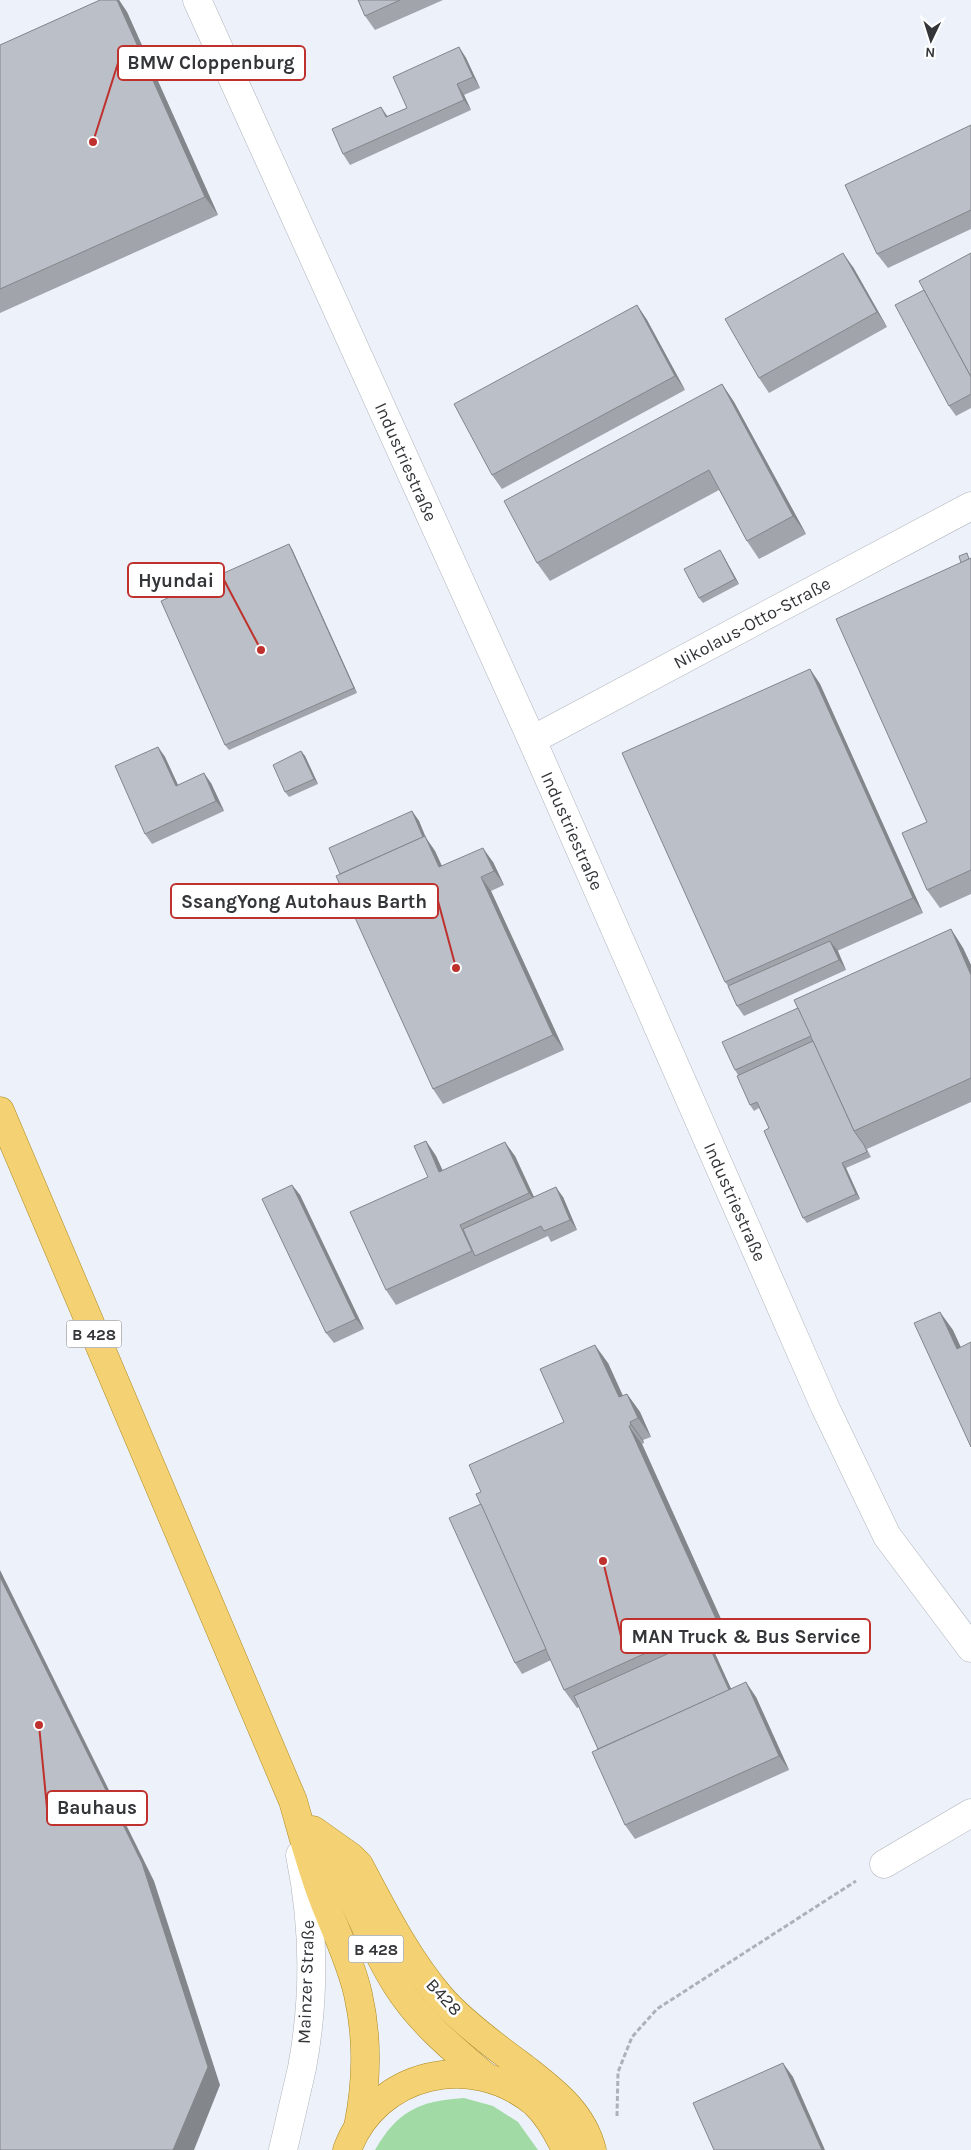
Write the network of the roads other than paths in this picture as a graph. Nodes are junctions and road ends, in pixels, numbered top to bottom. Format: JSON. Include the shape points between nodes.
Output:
{"nodes":[{"id":1,"x":196,"y":0,"type":"edge"},
{"id":2,"x":971,"y":506,"type":"edge"},
{"id":3,"x":532,"y":740,"type":"junction"},
{"id":4,"x":0,"y":1112,"type":"edge"},
{"id":5,"x":971,"y":1648,"type":"edge"},
{"id":6,"x":290,"y":1793,"type":"junction"},
{"id":7,"x":971,"y":1813,"type":"edge"},
{"id":8,"x":313,"y":1830,"type":"junction"},
{"id":9,"x":884,"y":1864,"type":"road end"},
{"id":10,"x":486,"y":2077,"type":"junction"},
{"id":11,"x":352,"y":2138,"type":"edge"},
{"id":12,"x":283,"y":2150,"type":"edge"},
{"id":13,"x":566,"y":2150,"type":"edge"},
{"id":14,"x":592,"y":2150,"type":"edge"}],
"edges":[{"from":1,"to":3,"type":"street","name":"Industriestraße"},
{"from":2,"to":3,"type":"street","name":"Nikolaus-Otto-Straße"},
{"from":3,"to":5,"type":"street","name":"Industriestraße","via":[[808,1367],[887,1536]]},
{"from":4,"to":6,"type":"main road","number":"B 428"},
{"from":6,"to":8,"type":"main road","number":"B 428"},
{"from":6,"to":11,"type":"main road","number":"B 428","via":[[310,1863],[358,1993],[364,2030],[364,2097]]},
{"from":6,"to":12,"type":"street","name":"Mainzer Straße","via":[[309,1913],[311,1959],[302,2067]]},
{"from":7,"to":9,"type":"street"},
{"from":8,"to":10,"type":"main road","number":"B 428","via":[[336,1867],[397,1985],[424,2021]]},
{"from":8,"to":14,"type":"main road","name":"B428","via":[[359,1865],[401,1945],[442,1999],[490,2042],[553,2089],[574,2112]]},
{"from":10,"to":11,"type":"main road","via":[[454,2074],[414,2081],[373,2108]]},
{"from":10,"to":13,"type":"main road","via":[[512,2088],[535,2104],[548,2117]]}]}
